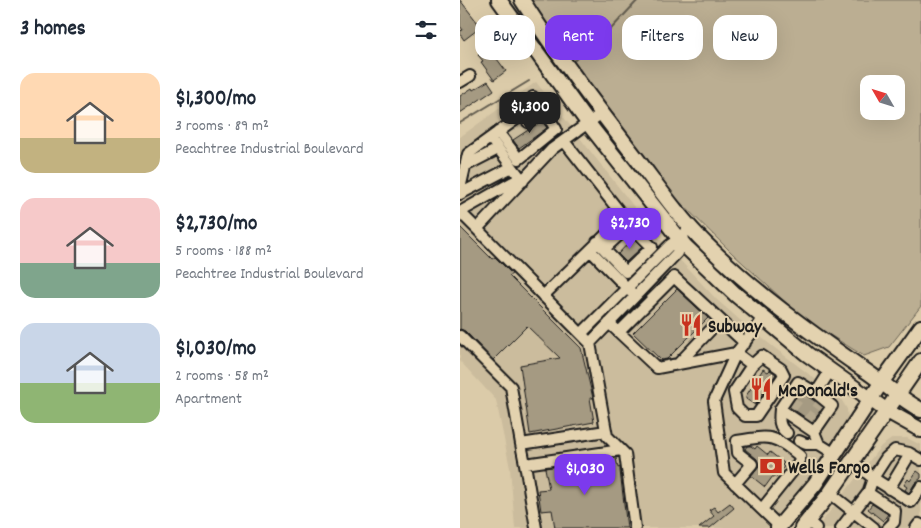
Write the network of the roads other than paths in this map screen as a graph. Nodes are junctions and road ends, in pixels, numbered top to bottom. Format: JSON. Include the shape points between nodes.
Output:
{"nodes":[{"id":1,"x":499,"y":0,"type":"edge"},
{"id":2,"x":522,"y":0,"type":"edge"},
{"id":3,"x":470,"y":76,"type":"dead end"},
{"id":4,"x":460,"y":82,"type":"edge"},
{"id":5,"x":533,"y":97,"type":"dead end"},
{"id":6,"x":544,"y":111,"type":"junction"},
{"id":7,"x":602,"y":113,"type":"junction"},
{"id":8,"x":588,"y":123,"type":"junction"},
{"id":9,"x":494,"y":135,"type":"junction"},
{"id":10,"x":543,"y":140,"type":"junction"},
{"id":11,"x":564,"y":141,"type":"junction"},
{"id":12,"x":498,"y":148,"type":"junction"},
{"id":13,"x":552,"y":149,"type":"junction"},
{"id":14,"x":465,"y":166,"type":"junction"},
{"id":15,"x":512,"y":167,"type":"junction"},
{"id":16,"x":521,"y":179,"type":"junction"},
{"id":17,"x":460,"y":189,"type":"edge"},
{"id":18,"x":460,"y":194,"type":"edge"},
{"id":19,"x":460,"y":212,"type":"edge"},
{"id":20,"x":627,"y":222,"type":"junction"},
{"id":21,"x":690,"y":228,"type":"junction"},
{"id":22,"x":477,"y":229,"type":"junction"},
{"id":23,"x":679,"y":239,"type":"junction"},
{"id":24,"x":597,"y":247,"type":"junction"},
{"id":25,"x":627,"y":288,"type":"junction"},
{"id":26,"x":635,"y":295,"type":"junction"},
{"id":27,"x":543,"y":296,"type":"junction"},
{"id":28,"x":764,"y":318,"type":"junction"},
{"id":29,"x":720,"y":320,"type":"junction"},
{"id":30,"x":609,"y":323,"type":"junction"},
{"id":31,"x":921,"y":327,"type":"edge"},
{"id":32,"x":619,"y":332,"type":"junction"},
{"id":33,"x":581,"y":334,"type":"junction"},
{"id":34,"x":460,"y":336,"type":"edge"},
{"id":35,"x":590,"y":342,"type":"junction"},
{"id":36,"x":745,"y":343,"type":"junction"},
{"id":37,"x":736,"y":354,"type":"junction"},
{"id":38,"x":921,"y":361,"type":"edge"},
{"id":39,"x":678,"y":364,"type":"junction"},
{"id":40,"x":752,"y":365,"type":"junction"},
{"id":41,"x":830,"y":371,"type":"junction"},
{"id":42,"x":881,"y":383,"type":"junction"},
{"id":43,"x":897,"y":396,"type":"junction"},
{"id":44,"x":870,"y":398,"type":"junction"},
{"id":45,"x":820,"y":399,"type":"junction"},
{"id":46,"x":786,"y":410,"type":"junction"},
{"id":47,"x":921,"y":410,"type":"edge"},
{"id":48,"x":887,"y":411,"type":"junction"},
{"id":49,"x":921,"y":430,"type":"edge"},
{"id":50,"x":606,"y":431,"type":"junction"},
{"id":51,"x":814,"y":432,"type":"junction"},
{"id":52,"x":787,"y":433,"type":"dead end"},
{"id":53,"x":799,"y":441,"type":"dead end"},
{"id":54,"x":521,"y":444,"type":"junction"},
{"id":55,"x":819,"y":444,"type":"junction"},
{"id":56,"x":621,"y":450,"type":"junction"},
{"id":57,"x":835,"y":454,"type":"junction"},
{"id":58,"x":910,"y":454,"type":"junction"},
{"id":59,"x":921,"y":460,"type":"edge"},
{"id":60,"x":853,"y":462,"type":"junction"},
{"id":61,"x":525,"y":464,"type":"junction"},
{"id":62,"x":873,"y":478,"type":"junction"},
{"id":63,"x":736,"y":484,"type":"junction"},
{"id":64,"x":921,"y":487,"type":"edge"},
{"id":65,"x":889,"y":488,"type":"junction"},
{"id":66,"x":830,"y":493,"type":"junction"},
{"id":67,"x":868,"y":493,"type":"junction"},
{"id":68,"x":762,"y":509,"type":"junction"},
{"id":69,"x":854,"y":512,"type":"junction"},
{"id":70,"x":921,"y":525,"type":"edge"},
{"id":71,"x":809,"y":526,"type":"edge"},
{"id":72,"x":779,"y":527,"type":"edge"},
{"id":73,"x":536,"y":528,"type":"edge"},
{"id":74,"x":635,"y":528,"type":"edge"},
{"id":75,"x":841,"y":528,"type":"edge"},
{"id":76,"x":874,"y":528,"type":"edge"},
{"id":77,"x":888,"y":528,"type":"edge"},
{"id":78,"x":916,"y":528,"type":"edge"}],
"edges":[{"from":1,"to":8,"type":"highway"},
{"from":2,"to":7,"type":"highway"},
{"from":3,"to":4,"type":"lane"},
{"from":5,"to":6,"type":"lane"},
{"from":6,"to":9,"type":"lane","via":[[528,122],[522,114]]},
{"from":6,"to":10,"type":"lane","via":[[556,129]]},
{"from":7,"to":8,"type":"lane"},
{"from":7,"to":21,"type":"highway"},
{"from":8,"to":11,"type":"lane"},
{"from":8,"to":23,"type":"highway"},
{"from":9,"to":10,"type":"lane","via":[[519,159]]},
{"from":9,"to":12,"type":"lane"},
{"from":9,"to":14,"type":"lane","via":[[468,154]]},
{"from":10,"to":13,"type":"lane"},
{"from":11,"to":13,"type":"lane"},
{"from":11,"to":20,"type":"lane"},
{"from":12,"to":14,"type":"lane"},
{"from":12,"to":15,"type":"lane"},
{"from":13,"to":16,"type":"lane"},
{"from":14,"to":17,"type":"lane"},
{"from":15,"to":16,"type":"lane"},
{"from":15,"to":18,"type":"lane"},
{"from":16,"to":19,"type":"lane"},
{"from":16,"to":22,"type":"lane"},
{"from":19,"to":22,"type":"lane"},
{"from":20,"to":24,"type":"lane"},
{"from":20,"to":24,"type":"lane","via":[[652,247],[626,272]]},
{"from":21,"to":23,"type":"lane"},
{"from":21,"to":42,"type":"highway","via":[[751,286]]},
{"from":22,"to":27,"type":"lane"},
{"from":23,"to":25,"type":"lane"},
{"from":23,"to":26,"type":"lane","via":[[677,253]]},
{"from":23,"to":28,"type":"highway","via":[[704,266]]},
{"from":24,"to":25,"type":"lane"},
{"from":24,"to":27,"type":"lane"},
{"from":25,"to":26,"type":"lane"},
{"from":25,"to":33,"type":"lane"},
{"from":26,"to":30,"type":"lane"},
{"from":27,"to":33,"type":"lane"},
{"from":28,"to":36,"type":"lane"},
{"from":28,"to":41,"type":"highway"},
{"from":29,"to":32,"type":"lane","via":[[674,277]]},
{"from":29,"to":36,"type":"lane"},
{"from":29,"to":39,"type":"lane"},
{"from":30,"to":32,"type":"lane"},
{"from":30,"to":35,"type":"lane"},
{"from":31,"to":42,"type":"highway"},
{"from":32,"to":39,"type":"lane","via":[[657,368]]},
{"from":33,"to":35,"type":"lane"},
{"from":34,"to":54,"type":"lane","via":[[511,386]]},
{"from":35,"to":50,"type":"lane"},
{"from":36,"to":37,"type":"lane"},
{"from":37,"to":39,"type":"lane"},
{"from":37,"to":40,"type":"lane"},
{"from":37,"to":63,"type":"lane","via":[[714,401],[724,473]]},
{"from":38,"to":43,"type":"highway"},
{"from":40,"to":40,"type":"lane","via":[[734,392],[737,408],[745,416],[756,416],[784,375],[781,369],[762,356]]},
{"from":41,"to":44,"type":"highway"},
{"from":41,"to":45,"type":"lane"},
{"from":42,"to":43,"type":"highway"},
{"from":42,"to":44,"type":"highway"},
{"from":43,"to":47,"type":"highway"},
{"from":43,"to":48,"type":"highway"},
{"from":44,"to":48,"type":"highway"},
{"from":44,"to":57,"type":"highway"},
{"from":45,"to":46,"type":"lane","via":[[798,382]]},
{"from":45,"to":51,"type":"lane","via":[[832,406]]},
{"from":46,"to":51,"type":"lane"},
{"from":46,"to":52,"type":"lane","via":[[779,422]]},
{"from":48,"to":49,"type":"highway"},
{"from":48,"to":60,"type":"highway"},
{"from":50,"to":54,"type":"lane"},
{"from":50,"to":56,"type":"lane"},
{"from":51,"to":55,"type":"lane"},
{"from":53,"to":55,"type":"lane"},
{"from":54,"to":61,"type":"lane"},
{"from":55,"to":57,"type":"lane"},
{"from":56,"to":61,"type":"lane"},
{"from":56,"to":74,"type":"lane","via":[[625,454]]},
{"from":57,"to":72,"type":"highway"},
{"from":58,"to":59,"type":"lane"},
{"from":58,"to":62,"type":"lane","via":[[895,450]]},
{"from":58,"to":65,"type":"lane"},
{"from":60,"to":62,"type":"lane"},
{"from":60,"to":66,"type":"highway"},
{"from":61,"to":73,"type":"lane"},
{"from":62,"to":65,"type":"lane"},
{"from":62,"to":67,"type":"lane"},
{"from":63,"to":68,"type":"lane"},
{"from":63,"to":68,"type":"lane","via":[[752,464],[738,453],[737,441],[773,438],[800,456],[799,463]]},
{"from":64,"to":65,"type":"lane","via":[[911,502]]},
{"from":66,"to":69,"type":"lane"},
{"from":66,"to":71,"type":"highway"},
{"from":67,"to":69,"type":"lane"},
{"from":67,"to":77,"type":"lane","via":[[895,511],[894,522]]},
{"from":68,"to":72,"type":"lane"},
{"from":69,"to":75,"type":"lane"},
{"from":69,"to":76,"type":"lane"},
{"from":70,"to":78,"type":"lane"}]}
